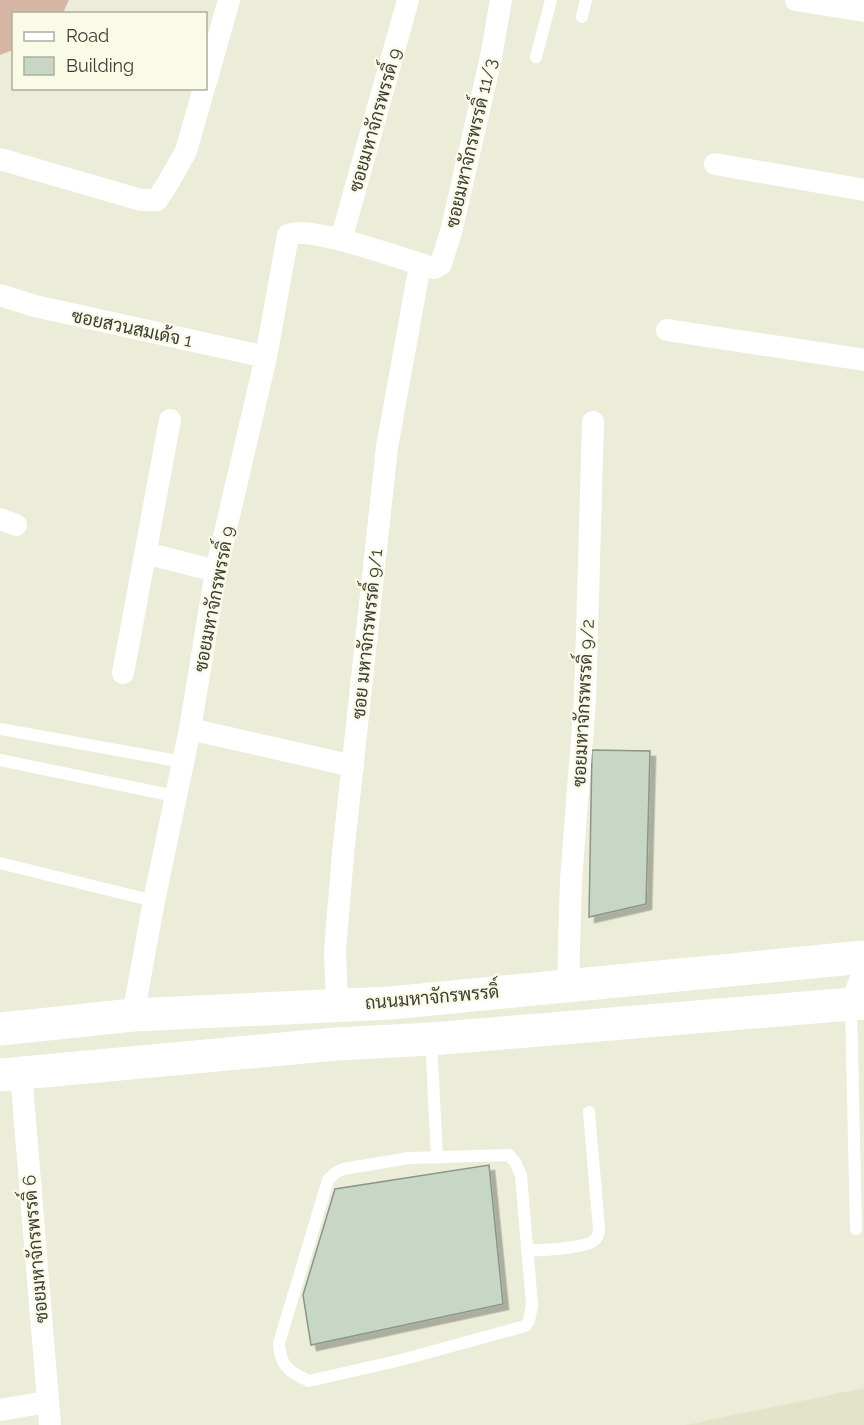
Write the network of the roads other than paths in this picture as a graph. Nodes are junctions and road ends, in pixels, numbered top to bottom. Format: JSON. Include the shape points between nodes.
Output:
{"nodes":[{"id":1,"x":229,"y":0,"type":"edge"},
{"id":2,"x":408,"y":0,"type":"edge"},
{"id":3,"x":501,"y":0,"type":"edge"},
{"id":4,"x":551,"y":0,"type":"edge"},
{"id":5,"x":586,"y":0,"type":"edge"},
{"id":6,"x":796,"y":0,"type":"edge"},
{"id":7,"x":864,"y":10,"type":"edge"},
{"id":8,"x":582,"y":17,"type":"dead end"},
{"id":9,"x":536,"y":57,"type":"dead end"},
{"id":10,"x":207,"y":78,"type":"edge"},
{"id":11,"x":203,"y":90,"type":"edge"},
{"id":12,"x":0,"y":159,"type":"edge"},
{"id":13,"x":715,"y":164,"type":"dead end"},
{"id":14,"x":864,"y":190,"type":"edge"},
{"id":15,"x":340,"y":240,"type":"junction"},
{"id":16,"x":420,"y":265,"type":"junction"},
{"id":17,"x":0,"y":295,"type":"edge"},
{"id":18,"x":667,"y":330,"type":"dead end"},
{"id":19,"x":266,"y":357,"type":"junction"},
{"id":20,"x":864,"y":360,"type":"edge"},
{"id":21,"x":170,"y":420,"type":"dead end"},
{"id":22,"x":593,"y":422,"type":"dead end"},
{"id":23,"x":145,"y":553,"type":"junction"},
{"id":24,"x":216,"y":571,"type":"junction"},
{"id":25,"x":123,"y":673,"type":"dead end"},
{"id":26,"x":0,"y":729,"type":"edge"},
{"id":27,"x":190,"y":729,"type":"junction"},
{"id":28,"x":0,"y":760,"type":"edge"},
{"id":29,"x":183,"y":762,"type":"junction"},
{"id":30,"x":352,"y":766,"type":"junction"},
{"id":31,"x":175,"y":796,"type":"junction"},
{"id":32,"x":0,"y":863,"type":"edge"},
{"id":33,"x":154,"y":901,"type":"junction"},
{"id":34,"x":864,"y":957,"type":"edge"},
{"id":35,"x":864,"y":970,"type":"edge"},
{"id":36,"x":568,"y":984,"type":"junction"},
{"id":37,"x":858,"y":1004,"type":"edge"},
{"id":38,"x":337,"y":1005,"type":"junction"},
{"id":39,"x":133,"y":1016,"type":"junction"},
{"id":40,"x":0,"y":1029,"type":"edge"},
{"id":41,"x":431,"y":1039,"type":"junction"},
{"id":42,"x":11,"y":1074,"type":"edge"},
{"id":43,"x":590,"y":1112,"type":"dead end"},
{"id":44,"x":436,"y":1158,"type":"junction"},
{"id":45,"x":856,"y":1229,"type":"dead end"},
{"id":46,"x":527,"y":1250,"type":"junction"},
{"id":47,"x":47,"y":1402,"type":"junction"},
{"id":48,"x":0,"y":1410,"type":"edge"},
{"id":49,"x":50,"y":1425,"type":"edge"}],
"edges":[{"from":1,"to":10,"type":"street"},
{"from":2,"to":15,"type":"street","name":"ซอยมหาจักรพรรดิ์ 9"},
{"from":3,"to":16,"type":"street","name":"ซอยมหาจักรพรรดิ์ 11/3","via":[[445,255],[438,267]]},
{"from":4,"to":9,"type":"lane"},
{"from":5,"to":8,"type":"lane"},
{"from":6,"to":7,"type":"street"},
{"from":11,"to":12,"type":"street","via":[[186,151],[157,200],[141,200]]},
{"from":13,"to":14,"type":"street"},
{"from":15,"to":16,"type":"street","name":"ซอยมหาจักรพรรดิ์ 9"},
{"from":15,"to":19,"type":"street","name":"ซอยมหาจักรพรรดิ์ 9","via":[[296,232],[288,235]]},
{"from":16,"to":30,"type":"street","name":"ซอย มหาจักรพรรดิ์ 9/1","via":[[387,447]]},
{"from":17,"to":19,"type":"street","name":"ซอยสวนสมเด้จ 1"},
{"from":18,"to":20,"type":"street"},
{"from":19,"to":24,"type":"street","name":"ซอยมหาจักรพรรดิ์ 9"},
{"from":21,"to":23,"type":"street"},
{"from":22,"to":36,"type":"street","name":"ซอยมหาจักรพรรดิ์ 9/2","via":[[585,700],[571,880]]},
{"from":23,"to":24,"type":"street"},
{"from":23,"to":25,"type":"street"},
{"from":24,"to":27,"type":"street","name":"ซอยมหาจักรพรรดิ์ 9"},
{"from":26,"to":29,"type":"lane"},
{"from":27,"to":29,"type":"street","name":"ซอยมหาจักรพรรดิ์ 9"},
{"from":27,"to":30,"type":"street"},
{"from":28,"to":31,"type":"lane"},
{"from":29,"to":31,"type":"street","name":"ซอยมหาจักรพรรดิ์ 9"},
{"from":30,"to":38,"type":"street","name":"ซอย มหาจักรพรรดิ์ 9/1","via":[[335,951]]},
{"from":31,"to":33,"type":"street","name":"ซอยมหาจักรพรรดิ์ 9"},
{"from":32,"to":33,"type":"lane"},
{"from":33,"to":39,"type":"street","name":"ซอยมหาจักรพรรดิ์ 9"},
{"from":34,"to":36,"type":"main road","name":"ถนนมหาจักรพรรดิ์"},
{"from":35,"to":37,"type":"street"},
{"from":36,"to":38,"type":"main road","name":"ถนนมหาจักรพรรดิ์"},
{"from":37,"to":41,"type":"main road"},
{"from":37,"to":45,"type":"lane"},
{"from":38,"to":39,"type":"main road","name":"ถนนมหาจักรพรรดิ์"},
{"from":39,"to":40,"type":"main road","name":"ถนนมหาจักรพรรดิ์"},
{"from":41,"to":42,"type":"main road"},
{"from":41,"to":44,"type":"lane"},
{"from":42,"to":47,"type":"street","name":"ซอยมหาจักรพรรดิ์ 6"},
{"from":43,"to":46,"type":"lane","via":[[598,1236],[584,1245]]},
{"from":44,"to":46,"type":"lane","via":[[510,1155],[521,1175]]},
{"from":44,"to":46,"type":"lane","via":[[409,1158],[343,1170],[328,1180],[279,1343],[284,1365],[309,1381],[525,1326],[532,1305]]},
{"from":47,"to":48,"type":"street"},
{"from":47,"to":49,"type":"street","name":"ซอยมหาจักรพรรดิ์ 6"}]}
